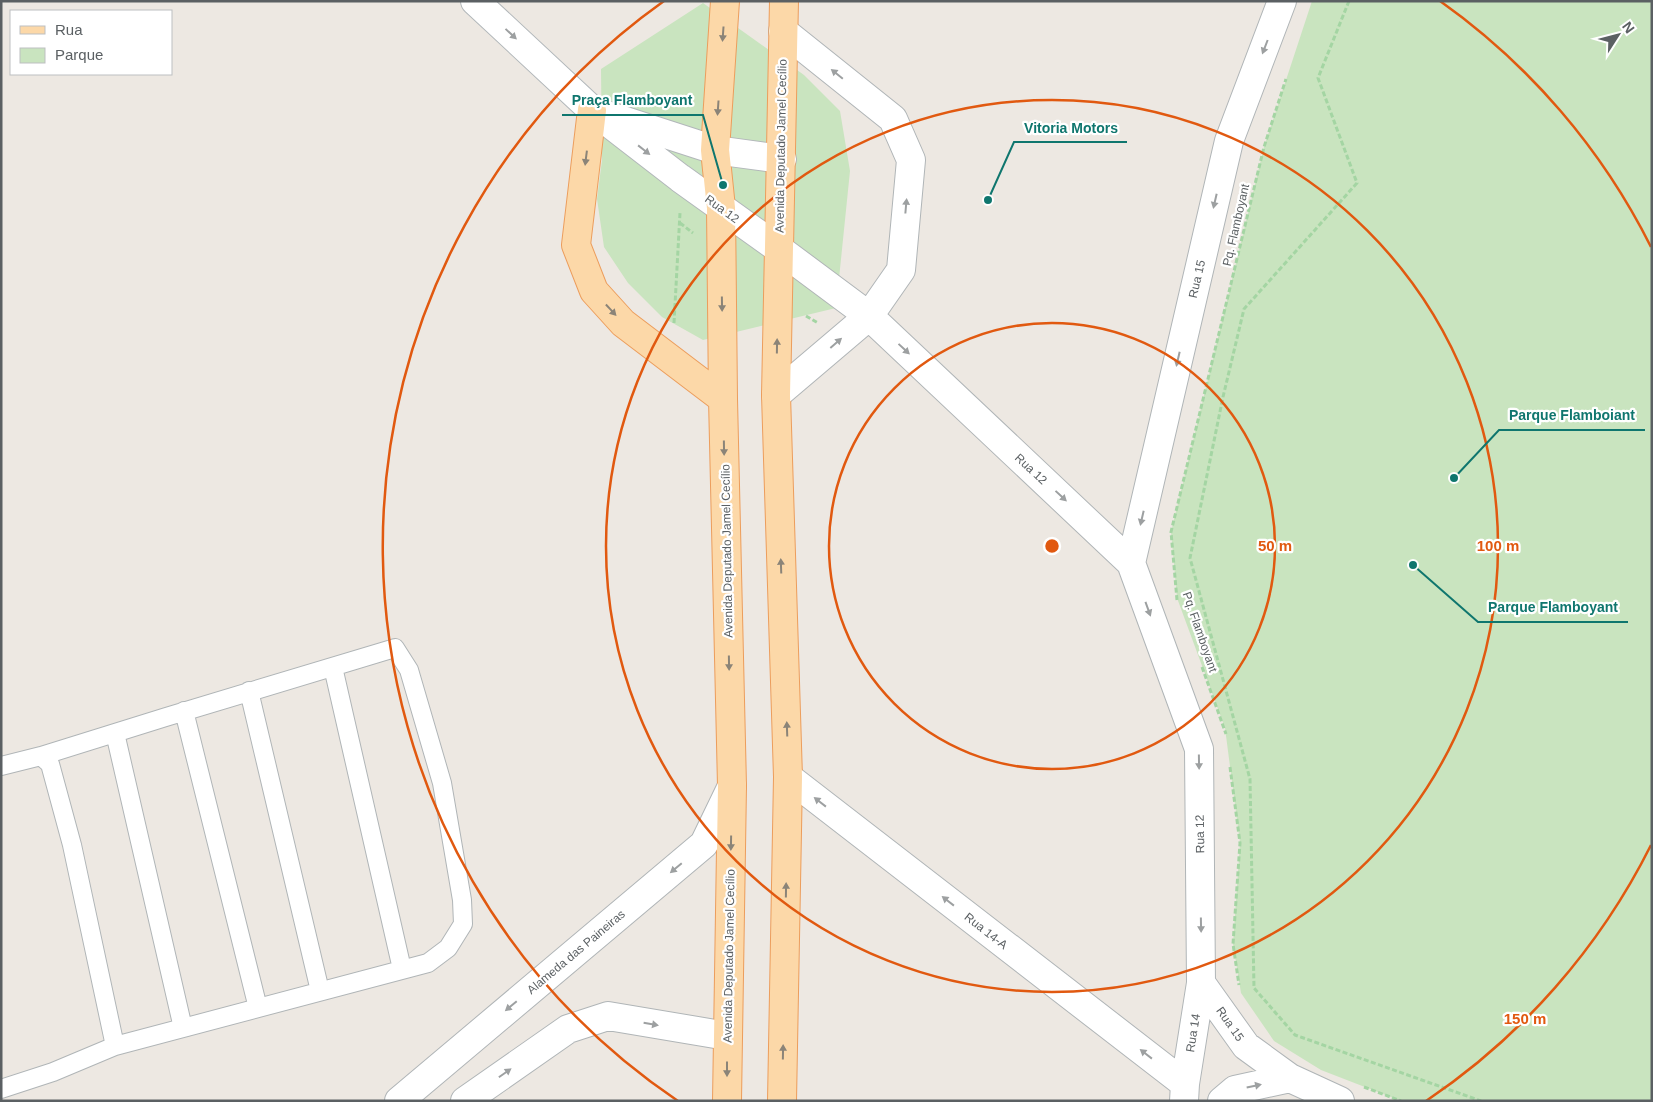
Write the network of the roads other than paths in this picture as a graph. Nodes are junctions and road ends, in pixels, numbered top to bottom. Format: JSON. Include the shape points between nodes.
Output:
{"nodes":[{"id":1,"x":475,"y":1,"type":"edge"},
{"id":2,"x":725,"y":1,"type":"edge"},
{"id":3,"x":784,"y":1,"type":"edge"},
{"id":4,"x":1282,"y":1,"type":"edge"},
{"id":5,"x":783,"y":31,"type":"junction"},
{"id":6,"x":592,"y":110,"type":"junction"},
{"id":7,"x":715,"y":150,"type":"junction"},
{"id":8,"x":782,"y":159,"type":"junction"},
{"id":9,"x":721,"y":208,"type":"junction"},
{"id":10,"x":779,"y":249,"type":"junction"},
{"id":11,"x":868,"y":316,"type":"junction"},
{"id":12,"x":776,"y":395,"type":"junction"},
{"id":13,"x":723,"y":399,"type":"junction"},
{"id":14,"x":1131,"y":563,"type":"junction"},
{"id":15,"x":333,"y":667,"type":"junction"},
{"id":16,"x":249,"y":692,"type":"junction"},
{"id":17,"x":184,"y":711,"type":"junction"},
{"id":18,"x":115,"y":733,"type":"junction"},
{"id":19,"x":41,"y":756,"type":"junction"},
{"id":20,"x":1,"y":766,"type":"edge"},
{"id":21,"x":788,"y":777,"type":"junction"},
{"id":22,"x":732,"y":786,"type":"junction"},
{"id":23,"x":402,"y":969,"type":"junction"},
{"id":24,"x":1201,"y":983,"type":"junction"},
{"id":25,"x":320,"y":991,"type":"junction"},
{"id":26,"x":258,"y":1008,"type":"junction"},
{"id":27,"x":183,"y":1028,"type":"junction"},
{"id":28,"x":727,"y":1036,"type":"junction"},
{"id":29,"x":116,"y":1046,"type":"junction"},
{"id":30,"x":1290,"y":1078,"type":"junction"},
{"id":31,"x":1,"y":1089,"type":"edge"},
{"id":32,"x":1184,"y":1092,"type":"edge"},
{"id":33,"x":1348,"y":1092,"type":"edge"},
{"id":34,"x":399,"y":1101,"type":"edge"},
{"id":35,"x":465,"y":1101,"type":"edge"},
{"id":36,"x":727,"y":1101,"type":"edge"},
{"id":37,"x":782,"y":1101,"type":"edge"},
{"id":38,"x":1222,"y":1101,"type":"edge"}],
"edges":[{"from":1,"to":6,"type":"street","name":"Rua 12","one_way":true},
{"from":2,"to":7,"type":"main road","name":"Avenida Deputado Jamel Cecílio","one_way":true},
{"from":3,"to":5,"type":"main road","name":"Avenida Deputado Jamel Cecílio"},
{"from":4,"to":14,"type":"street","name":"Rua 15","one_way":true,"via":[[1229,141]]},
{"from":5,"to":8,"type":"main road","name":"Avenida Deputado Jamel Cecílio"},
{"from":11,"to":5,"type":"street","one_way":true,"via":[[901,270],[911,160],[893,119]]},
{"from":6,"to":7,"type":"street","name":"Rua 12"},
{"from":6,"to":9,"type":"street","name":"Rua 12","one_way":true},
{"from":6,"to":13,"type":"main road","one_way":true,"via":[[576,245],[594,292],[623,322]]},
{"from":7,"to":8,"type":"street","name":"Rua 12"},
{"from":7,"to":9,"type":"main road","name":"Avenida Deputado Jamel Cecílio"},
{"from":8,"to":10,"type":"main road","name":"Avenida Deputado Jamel Cecílio"},
{"from":9,"to":10,"type":"street","name":"Rua 12"},
{"from":9,"to":13,"type":"main road","name":"Avenida Deputado Jamel Cecílio","one_way":true},
{"from":10,"to":11,"type":"street","name":"Rua 12"},
{"from":12,"to":10,"type":"main road","name":"Avenida Deputado Jamel Cecílio","one_way":true},
{"from":12,"to":11,"type":"street","one_way":true},
{"from":11,"to":14,"type":"street","name":"Rua 12","one_way":true},
{"from":21,"to":12,"type":"main road","name":"Avenida Deputado Jamel Cecílio","one_way":true},
{"from":13,"to":22,"type":"main road","name":"Avenida Deputado Jamel Cecílio","one_way":true},
{"from":14,"to":24,"type":"street","name":"Rua 12","one_way":true,"via":[[1199,749]]},
{"from":15,"to":16,"type":"lane"},
{"from":15,"to":23,"type":"lane"},
{"from":15,"to":23,"type":"lane","via":[[395,648],[409,670],[442,783],[462,900],[463,924],[448,948],[428,962]]},
{"from":16,"to":17,"type":"lane"},
{"from":16,"to":25,"type":"lane"},
{"from":17,"to":18,"type":"lane"},
{"from":17,"to":26,"type":"lane"},
{"from":18,"to":19,"type":"lane"},
{"from":18,"to":27,"type":"lane"},
{"from":19,"to":20,"type":"lane"},
{"from":19,"to":29,"type":"lane","via":[[50,764],[72,846]]},
{"from":32,"to":21,"type":"street","name":"Rua 14-A","one_way":true},
{"from":37,"to":21,"type":"main road","name":"Avenida Deputado Jamel Cecílio","one_way":true},
{"from":22,"to":28,"type":"main road","name":"Avenida Deputado Jamel Cecílio","one_way":true},
{"from":22,"to":34,"type":"street","name":"Alameda das Paineiras","one_way":true,"via":[[704,844]]},
{"from":23,"to":25,"type":"lane"},
{"from":24,"to":30,"type":"street","name":"Rua 15","via":[[1246,1046]]},
{"from":24,"to":32,"type":"street","name":"Rua 14"},
{"from":25,"to":26,"type":"lane"},
{"from":26,"to":27,"type":"lane"},
{"from":27,"to":29,"type":"lane"},
{"from":35,"to":28,"type":"street","one_way":true,"via":[[568,1029],[608,1016]]},
{"from":28,"to":36,"type":"main road","name":"Avenida Deputado Jamel Cecílio","one_way":true},
{"from":29,"to":31,"type":"lane"},
{"from":30,"to":33,"type":"street","name":"Rua 15"},
{"from":38,"to":30,"type":"street","one_way":true,"via":[[1235,1090]]}]}
